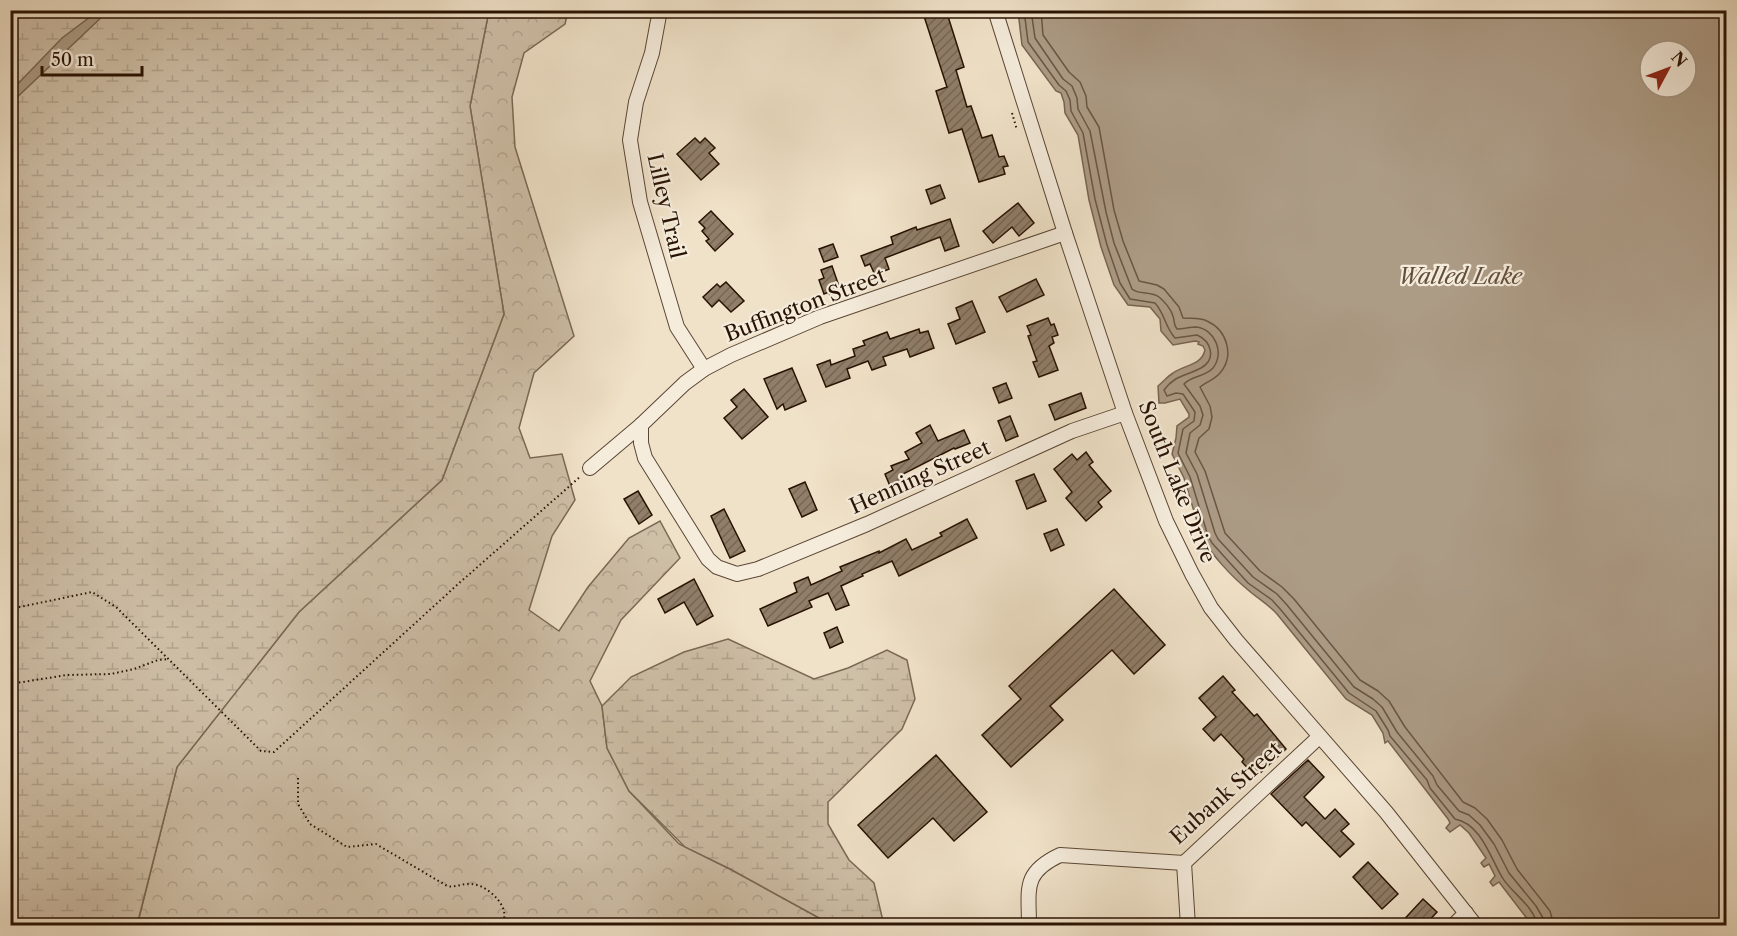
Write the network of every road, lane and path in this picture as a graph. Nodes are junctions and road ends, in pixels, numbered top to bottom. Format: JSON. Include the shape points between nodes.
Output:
{"nodes":[{"id":1,"x":660,"y":10,"type":"edge"},
{"id":2,"x":995,"y":10,"type":"edge"},
{"id":3,"x":1065,"y":233,"type":"junction"},
{"id":4,"x":704,"y":369,"type":"junction"},
{"id":5,"x":1125,"y":413,"type":"junction"},
{"id":6,"x":641,"y":425,"type":"junction"},
{"id":7,"x":590,"y":468,"type":"joint"},
{"id":8,"x":10,"y":609,"type":"edge"},
{"id":9,"x":169,"y":659,"type":"junction"},
{"id":10,"x":10,"y":684,"type":"edge"},
{"id":11,"x":1319,"y":737,"type":"junction"},
{"id":12,"x":298,"y":778,"type":"dead end"},
{"id":13,"x":1184,"y":863,"type":"junction"},
{"id":14,"x":1466,"y":913,"type":"junction"},
{"id":15,"x":503,"y":926,"type":"edge"},
{"id":16,"x":1029,"y":926,"type":"edge"},
{"id":17,"x":1188,"y":926,"type":"edge"},
{"id":18,"x":1453,"y":926,"type":"edge"},
{"id":19,"x":1476,"y":926,"type":"edge"}],
"edges":[{"from":1,"to":4,"type":"street","name":"Lilley Trail","via":[[630,140],[640,202],[677,327]]},
{"from":2,"to":3,"type":"street","name":"South Lake Drive"},
{"from":3,"to":4,"type":"street","name":"Buffington Street","via":[[820,317]]},
{"from":3,"to":5,"type":"street","name":"South Lake Drive"},
{"from":4,"to":6,"type":"street","name":"Buffington Street"},
{"from":5,"to":6,"type":"street","name":"Henning Street","via":[[1072,431],[867,524],[737,574],[708,559],[645,458]]},
{"from":5,"to":11,"type":"street","name":"South Lake Drive","via":[[1166,521],[1202,592],[1236,640]]},
{"from":6,"to":7,"type":"street","name":"Buffington Street"},
{"from":7,"to":9,"type":"path","via":[[274,752],[261,751]]},
{"from":8,"to":9,"type":"path","via":[[92,592],[116,607]]},
{"from":9,"to":10,"type":"path","via":[[111,674],[67,675]]},
{"from":11,"to":13,"type":"street","name":"Eubank Street"},
{"from":11,"to":14,"type":"street","name":"South Lake Drive","via":[[1386,812]]},
{"from":12,"to":15,"type":"path","via":[[298,804],[310,824],[347,847],[376,844],[447,886],[471,884],[488,890],[502,906]]},
{"from":13,"to":16,"type":"street","name":"Eubank Street","via":[[1060,855],[1034,871]]},
{"from":13,"to":17,"type":"street"},
{"from":14,"to":18,"type":"street"},
{"from":14,"to":19,"type":"street","name":"South Lake Drive"}]}
